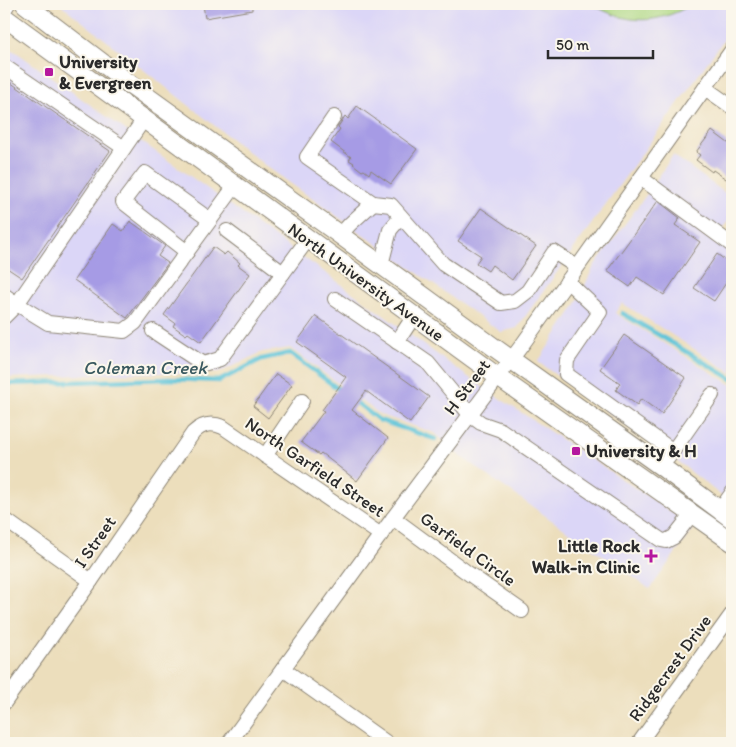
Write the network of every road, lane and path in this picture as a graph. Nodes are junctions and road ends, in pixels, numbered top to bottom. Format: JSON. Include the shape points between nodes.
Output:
{"nodes":[{"id":1,"x":8,"y":4,"type":"edge"},
{"id":2,"x":25,"y":4,"type":"edge"},
{"id":3,"x":4,"y":10,"type":"edge"},
{"id":4,"x":4,"y":17,"type":"edge"},
{"id":5,"x":732,"y":50,"type":"edge"},
{"id":6,"x":4,"y":66,"type":"edge"},
{"id":7,"x":705,"y":88,"type":"junction"},
{"id":8,"x":732,"y":107,"type":"edge"},
{"id":9,"x":334,"y":117,"type":"dead end"},
{"id":10,"x":144,"y":119,"type":"junction"},
{"id":11,"x":124,"y":148,"type":"junction"},
{"id":12,"x":641,"y":178,"type":"junction"},
{"id":13,"x":235,"y":186,"type":"junction"},
{"id":14,"x":373,"y":203,"type":"junction"},
{"id":15,"x":401,"y":217,"type":"junction"},
{"id":16,"x":210,"y":220,"type":"junction"},
{"id":17,"x":227,"y":231,"type":"dead end"},
{"id":18,"x":340,"y":235,"type":"junction"},
{"id":19,"x":308,"y":239,"type":"junction"},
{"id":20,"x":732,"y":245,"type":"edge"},
{"id":21,"x":187,"y":252,"type":"junction"},
{"id":22,"x":382,"y":265,"type":"junction"},
{"id":23,"x":577,"y":267,"type":"junction"},
{"id":24,"x":283,"y":273,"type":"junction"},
{"id":25,"x":567,"y":281,"type":"junction"},
{"id":26,"x":4,"y":295,"type":"edge"},
{"id":27,"x":335,"y":299,"type":"dead end"},
{"id":28,"x":17,"y":304,"type":"junction"},
{"id":29,"x":414,"y":316,"type":"junction"},
{"id":30,"x":4,"y":317,"type":"edge"},
{"id":31,"x":153,"y":330,"type":"dead end"},
{"id":32,"x":397,"y":342,"type":"junction"},
{"id":33,"x":511,"y":359,"type":"junction"},
{"id":34,"x":498,"y":377,"type":"junction"},
{"id":35,"x":712,"y":395,"type":"dead end"},
{"id":36,"x":302,"y":401,"type":"dead end"},
{"id":37,"x":470,"y":416,"type":"junction"},
{"id":38,"x":227,"y":430,"type":"joint"},
{"id":39,"x":673,"y":451,"type":"junction"},
{"id":40,"x":266,"y":456,"type":"junction"},
{"id":41,"x":662,"y":467,"type":"junction"},
{"id":42,"x":732,"y":493,"type":"edge"},
{"id":43,"x":692,"y":514,"type":"junction"},
{"id":44,"x":726,"y":515,"type":"edge"},
{"id":45,"x":393,"y":518,"type":"junction"},
{"id":46,"x":4,"y":519,"type":"edge"},
{"id":47,"x":381,"y":535,"type":"junction"},
{"id":48,"x":732,"y":542,"type":"edge"},
{"id":49,"x":91,"y":581,"type":"junction"},
{"id":50,"x":522,"y":611,"type":"dead end"},
{"id":51,"x":732,"y":614,"type":"edge"},
{"id":52,"x":283,"y":669,"type":"junction"},
{"id":53,"x":4,"y":703,"type":"edge"},
{"id":54,"x":229,"y":743,"type":"edge"},
{"id":55,"x":387,"y":743,"type":"edge"},
{"id":56,"x":638,"y":743,"type":"edge"}],
"edges":[{"from":1,"to":3,"type":"street"},
{"from":2,"to":18,"type":"main road","name":"North University Avenue","via":[[142,93]]},
{"from":4,"to":10,"type":"main road","name":"North University Avenue"},
{"from":5,"to":7,"type":"street","name":"H Street"},
{"from":6,"to":11,"type":"street"},
{"from":7,"to":8,"type":"street"},
{"from":7,"to":12,"type":"street","name":"H Street"},
{"from":9,"to":14,"type":"street","via":[[307,157]]},
{"from":10,"to":11,"type":"street"},
{"from":10,"to":13,"type":"main road","name":"North University Avenue"},
{"from":11,"to":28,"type":"street"},
{"from":12,"to":20,"type":"street"},
{"from":12,"to":23,"type":"street","name":"H Street"},
{"from":13,"to":16,"type":"street"},
{"from":13,"to":19,"type":"main road","name":"North University Avenue"},
{"from":14,"to":15,"type":"street","via":[[391,205]]},
{"from":14,"to":18,"type":"street"},
{"from":15,"to":22,"type":"street","via":[[390,230]]},
{"from":15,"to":23,"type":"street","via":[[443,264],[501,303],[515,301],[528,291],[554,252]]},
{"from":16,"to":21,"type":"street"},
{"from":16,"to":21,"type":"street","via":[[145,173],[123,202]]},
{"from":17,"to":24,"type":"street"},
{"from":18,"to":22,"type":"main road","name":"North University Avenue"},
{"from":19,"to":24,"type":"street"},
{"from":19,"to":29,"type":"main road","name":"North University Avenue"},
{"from":21,"to":28,"type":"street","via":[[135,323],[124,331],[48,323]]},
{"from":22,"to":33,"type":"main road","name":"North University Avenue"},
{"from":23,"to":25,"type":"street","name":"H Street"},
{"from":24,"to":31,"type":"street","via":[[220,359],[203,364]]},
{"from":25,"to":33,"type":"street","name":"H Street"},
{"from":25,"to":39,"type":"street","via":[[600,312],[567,360],[566,374]]},
{"from":26,"to":28,"type":"street"},
{"from":27,"to":32,"type":"street"},
{"from":28,"to":30,"type":"street"},
{"from":29,"to":32,"type":"street"},
{"from":29,"to":34,"type":"main road","name":"North University Avenue"},
{"from":32,"to":37,"type":"street","via":[[428,363]]},
{"from":33,"to":34,"type":"street","name":"H Street"},
{"from":33,"to":41,"type":"main road","name":"North University Avenue"},
{"from":34,"to":37,"type":"street","name":"H Street"},
{"from":34,"to":43,"type":"main road","name":"North University Avenue"},
{"from":35,"to":39,"type":"street"},
{"from":36,"to":40,"type":"street"},
{"from":37,"to":43,"type":"street","via":[[501,430],[661,540],[674,537]]},
{"from":37,"to":45,"type":"street","name":"H Street"},
{"from":38,"to":40,"type":"street","name":"North Garfield Street"},
{"from":38,"to":49,"type":"street","name":"I Street","via":[[208,424],[193,433]]},
{"from":39,"to":41,"type":"street"},
{"from":40,"to":47,"type":"street","name":"North Garfield Street"},
{"from":41,"to":44,"type":"main road","name":"North University Avenue"},
{"from":42,"to":44,"type":"street"},
{"from":43,"to":48,"type":"main road","name":"North University Avenue"},
{"from":45,"to":47,"type":"street","name":"H Street"},
{"from":45,"to":50,"type":"street","name":"Garfield Circle"},
{"from":46,"to":49,"type":"street"},
{"from":47,"to":52,"type":"street","name":"H Street"},
{"from":49,"to":53,"type":"street","name":"I Street"},
{"from":51,"to":56,"type":"street","name":"Ridgecrest Drive"},
{"from":52,"to":54,"type":"street","name":"H Street"},
{"from":52,"to":55,"type":"street"}]}
